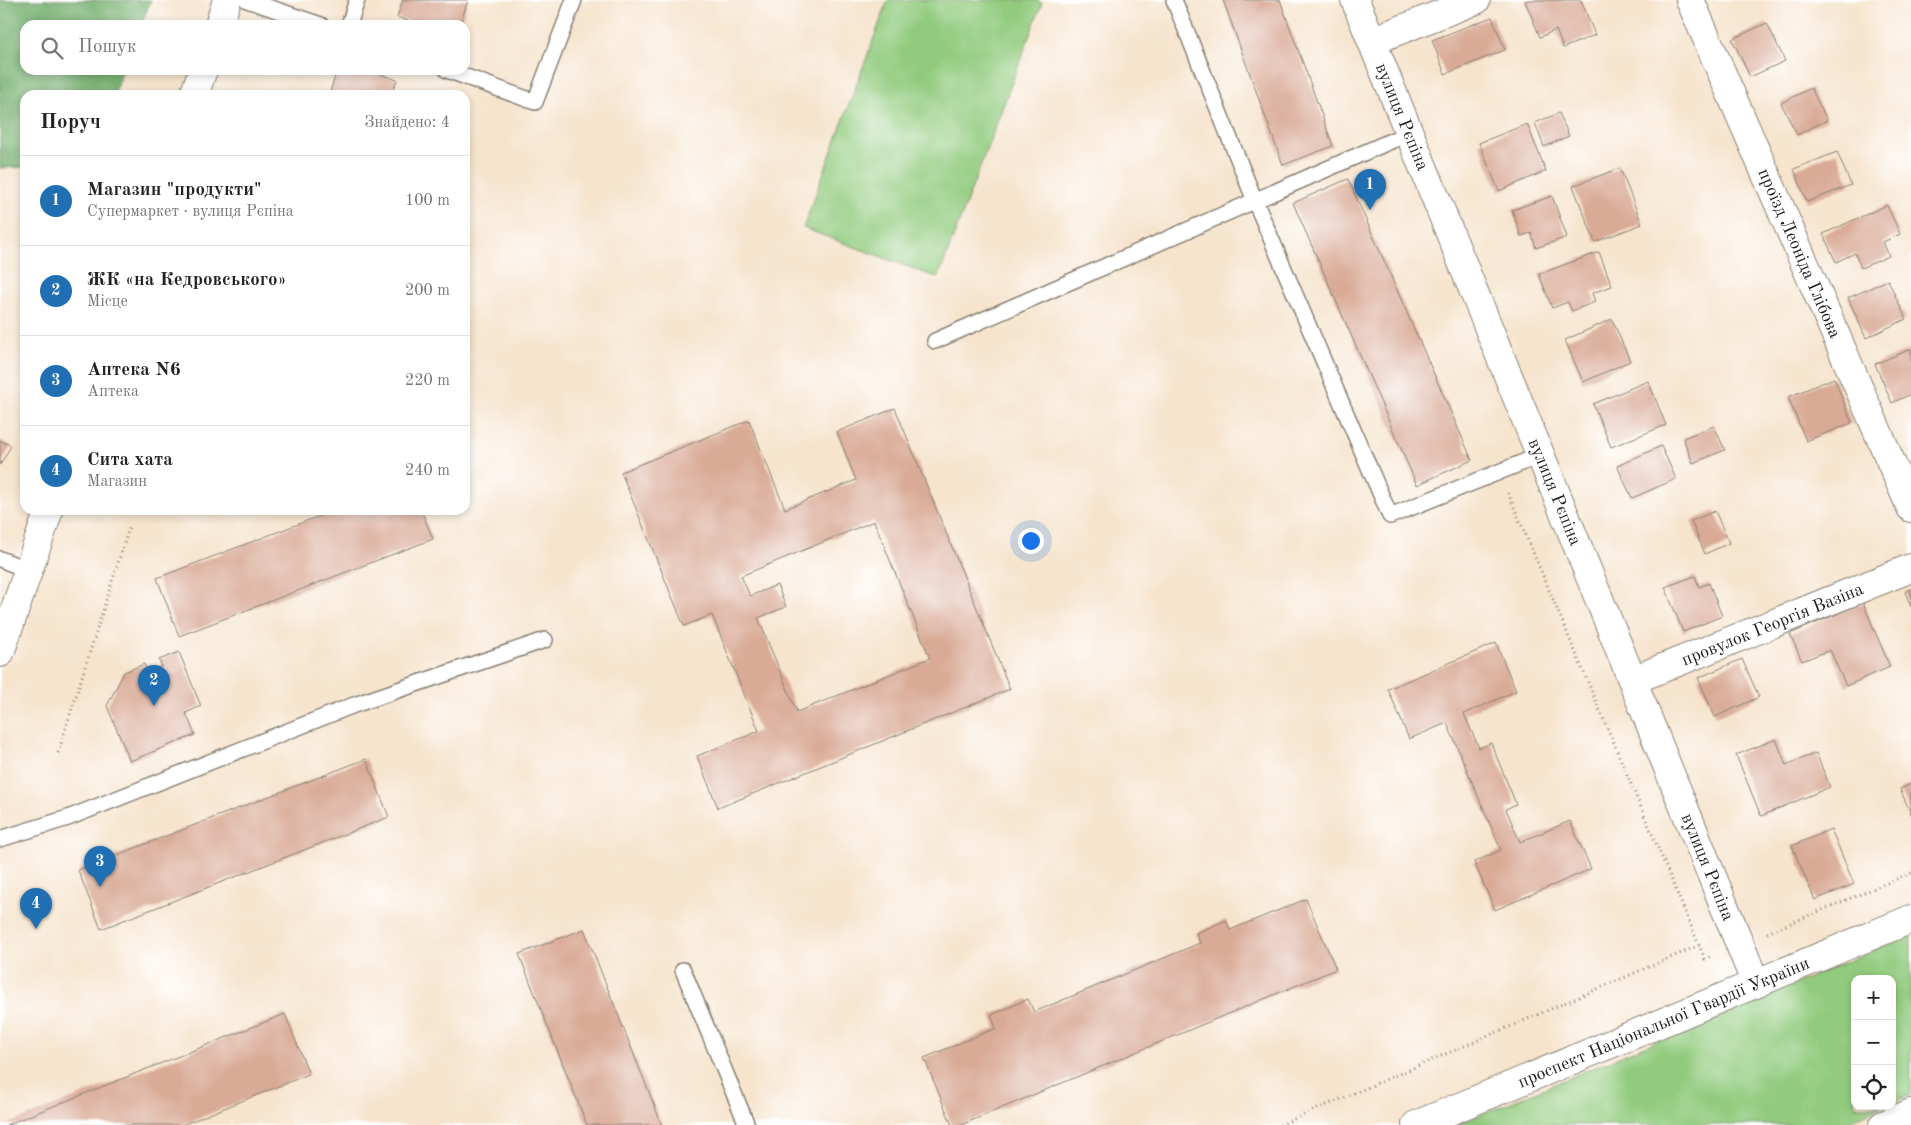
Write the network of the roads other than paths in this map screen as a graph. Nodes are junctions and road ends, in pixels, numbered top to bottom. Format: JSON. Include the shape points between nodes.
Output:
{"nodes":[{"id":1,"x":227,"y":0,"type":"edge"},
{"id":2,"x":247,"y":0,"type":"edge"},
{"id":3,"x":357,"y":0,"type":"edge"},
{"id":4,"x":574,"y":0,"type":"edge"},
{"id":5,"x":1174,"y":0,"type":"edge"},
{"id":6,"x":1355,"y":0,"type":"edge"},
{"id":7,"x":1476,"y":0,"type":"edge"},
{"id":8,"x":1690,"y":0,"type":"edge"},
{"id":9,"x":221,"y":20,"type":"edge"},
{"id":10,"x":306,"y":20,"type":"edge"},
{"id":11,"x":351,"y":20,"type":"edge"},
{"id":12,"x":1372,"y":41,"type":"junction"},
{"id":13,"x":201,"y":75,"type":"edge"},
{"id":14,"x":461,"y":75,"type":"edge"},
{"id":15,"x":196,"y":90,"type":"edge"},
{"id":16,"x":1410,"y":133,"type":"junction"},
{"id":17,"x":1255,"y":201,"type":"junction"},
{"id":18,"x":935,"y":341,"type":"dead end"},
{"id":19,"x":1541,"y":455,"type":"junction"},
{"id":20,"x":1911,"y":508,"type":"edge"},
{"id":21,"x":47,"y":515,"type":"edge"},
{"id":22,"x":0,"y":559,"type":"edge"},
{"id":23,"x":1911,"y":568,"type":"edge"},
{"id":24,"x":28,"y":570,"type":"junction"},
{"id":25,"x":545,"y":640,"type":"dead end"},
{"id":26,"x":0,"y":653,"type":"edge"},
{"id":27,"x":1633,"y":680,"type":"junction"},
{"id":28,"x":0,"y":839,"type":"edge"},
{"id":29,"x":1911,"y":919,"type":"edge"},
{"id":30,"x":684,"y":970,"type":"dead end"},
{"id":31,"x":1756,"y":984,"type":"junction"},
{"id":32,"x":1911,"y":1113,"type":"edge"},
{"id":33,"x":747,"y":1125,"type":"edge"},
{"id":34,"x":1416,"y":1125,"type":"edge"},
{"id":35,"x":1883,"y":1125,"type":"edge"}],
"edges":[{"from":1,"to":9,"type":"street"},
{"from":2,"to":10,"type":"lane"},
{"from":3,"to":11,"type":"lane"},
{"from":4,"to":14,"type":"lane","via":[[535,102]]},
{"from":5,"to":17,"type":"lane"},
{"from":6,"to":12,"type":"street","name":"вулиця Рєпіна"},
{"from":7,"to":12,"type":"street"},
{"from":8,"to":20,"type":"street","name":"проїзд Леоніда Глібова"},
{"from":12,"to":16,"type":"street","name":"вулиця Рєпіна"},
{"from":13,"to":15,"type":"street"},
{"from":16,"to":17,"type":"lane"},
{"from":16,"to":19,"type":"street","name":"вулиця Рєпіна"},
{"from":17,"to":18,"type":"lane"},
{"from":17,"to":19,"type":"lane","via":[[1390,516]]},
{"from":19,"to":27,"type":"street","name":"вулиця Рєпіна"},
{"from":21,"to":24,"type":"street"},
{"from":22,"to":24,"type":"lane"},
{"from":23,"to":27,"type":"street","name":"провулок Георгія Вазіна"},
{"from":24,"to":26,"type":"street"},
{"from":25,"to":28,"type":"lane","via":[[354,706],[68,818]]},
{"from":27,"to":31,"type":"street","name":"вулиця Рєпіна"},
{"from":29,"to":31,"type":"street","name":"проспект Національної Гвардії України"},
{"from":30,"to":33,"type":"lane"},
{"from":31,"to":34,"type":"street","name":"проспект Національної Гвардії України"},
{"from":32,"to":35,"type":"street"}]}
